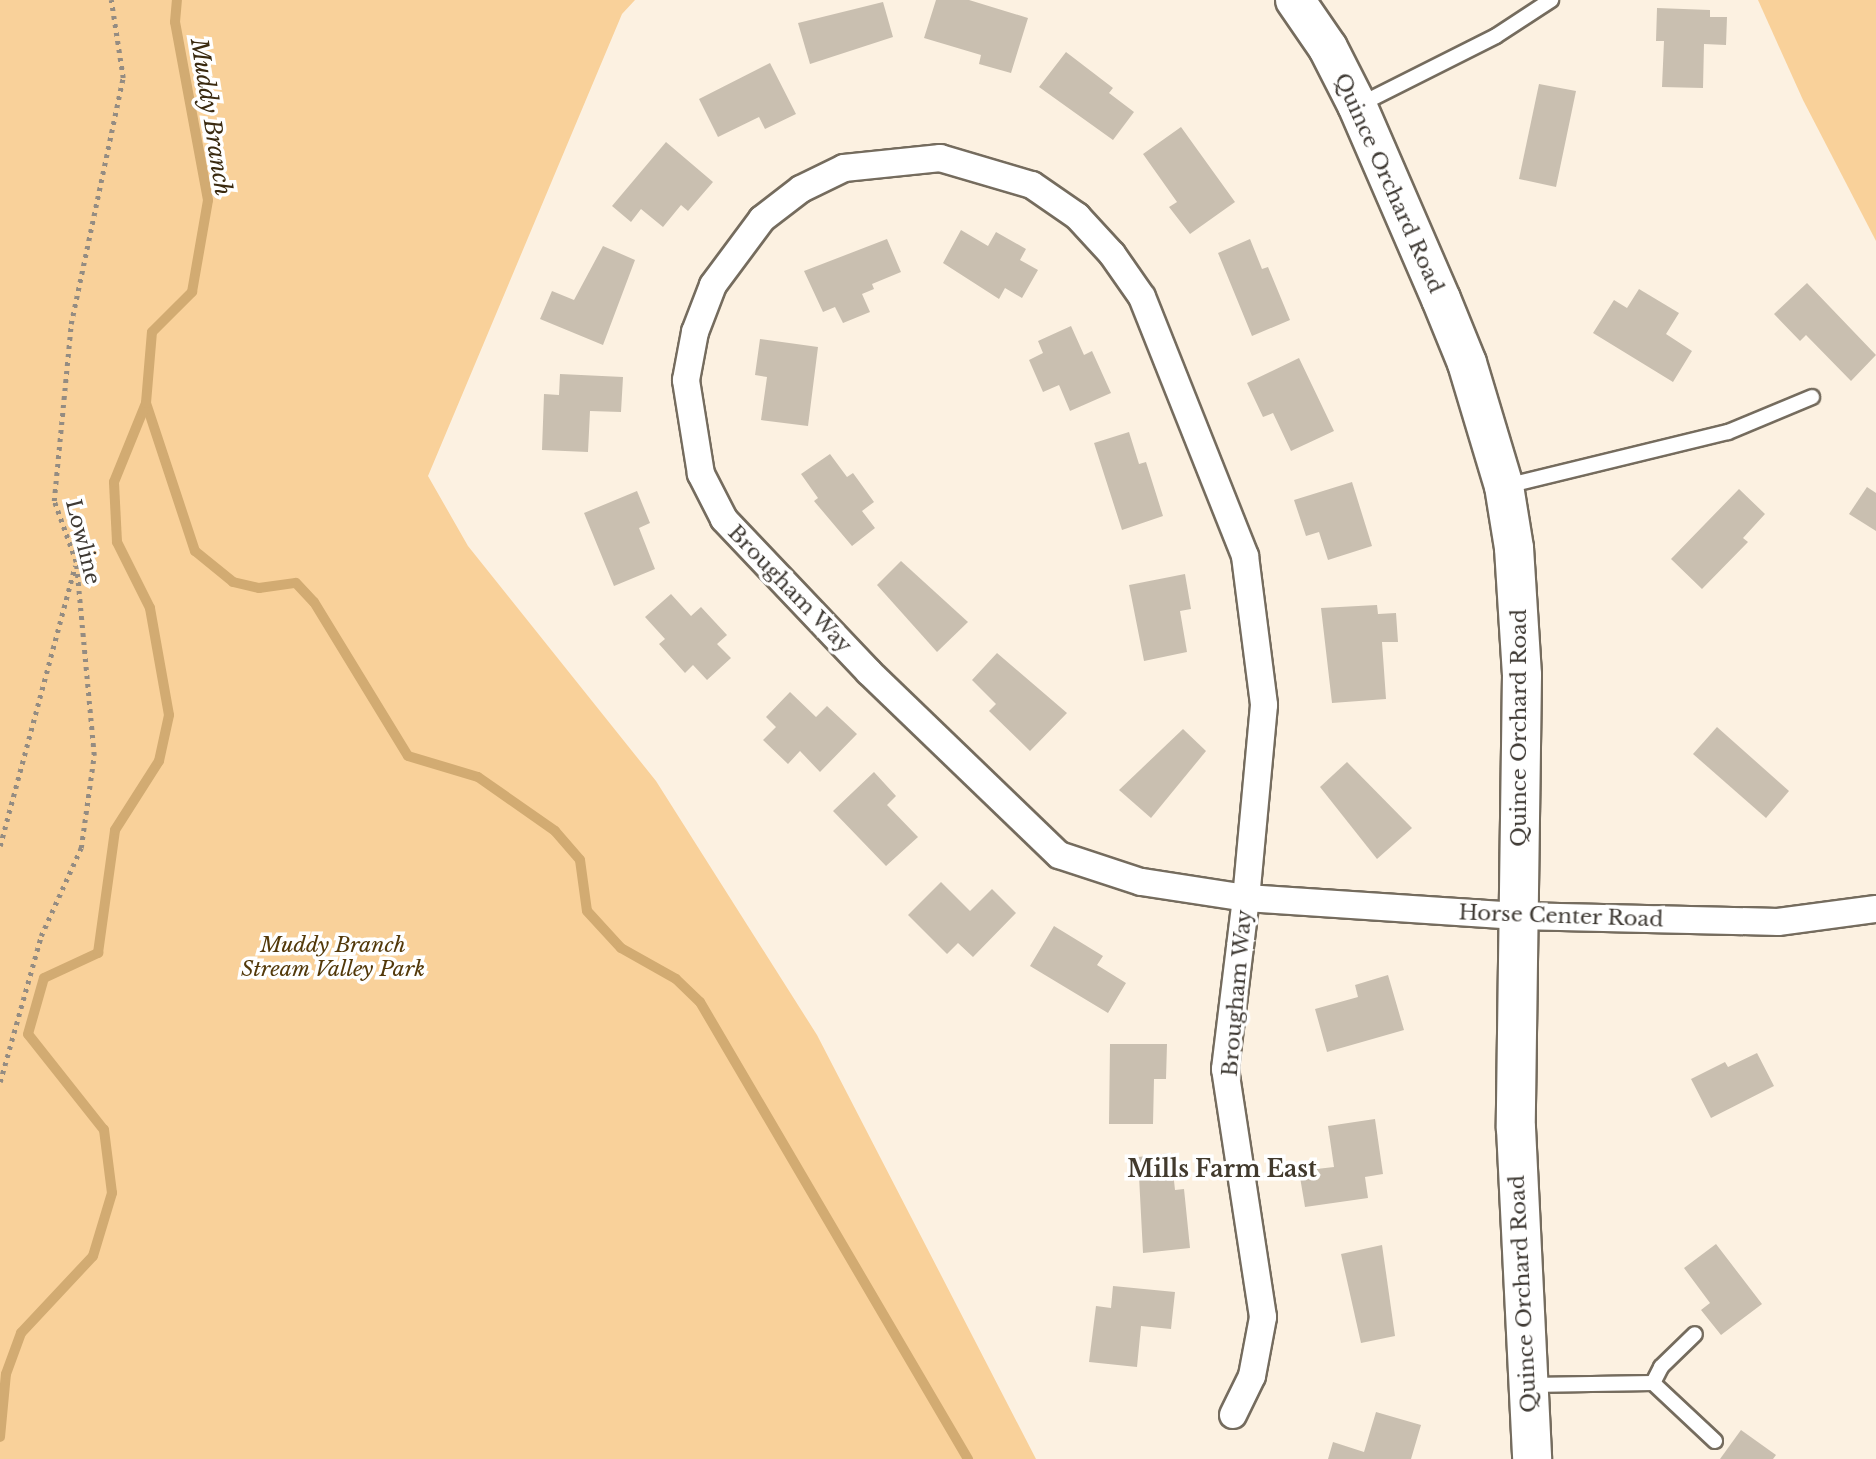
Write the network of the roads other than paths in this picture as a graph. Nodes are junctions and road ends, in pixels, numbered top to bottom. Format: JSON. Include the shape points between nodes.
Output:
{"nodes":[{"id":1,"x":1295,"y":0,"type":"edge"},
{"id":2,"x":1551,"y":0,"type":"edge"},
{"id":3,"x":1357,"y":105,"type":"junction"},
{"id":4,"x":1812,"y":397,"type":"dead end"},
{"id":5,"x":1504,"y":486,"type":"junction"},
{"id":6,"x":1245,"y":898,"type":"junction"},
{"id":7,"x":1876,"y":909,"type":"edge"},
{"id":8,"x":1517,"y":916,"type":"junction"},
{"id":9,"x":1695,"y":1335,"type":"dead end"},
{"id":10,"x":1653,"y":1382,"type":"junction"},
{"id":11,"x":1527,"y":1385,"type":"junction"},
{"id":12,"x":1233,"y":1415,"type":"dead end"},
{"id":13,"x":1715,"y":1441,"type":"dead end"},
{"id":14,"x":1532,"y":1459,"type":"edge"}],
"edges":[{"from":1,"to":3,"type":"street","name":"Quince Orchard Road","via":[[1328,48]]},
{"from":2,"to":3,"type":"lane","via":[[1496,36]]},
{"from":3,"to":5,"type":"street","name":"Quince Orchard Road","via":[[1467,363]]},
{"from":4,"to":5,"type":"lane","via":[[1728,432]]},
{"from":5,"to":8,"type":"street","name":"Quince Orchard Road","via":[[1517,575],[1522,674]]},
{"from":6,"to":6,"type":"street","name":"Brougham Way","via":[[1264,705],[1245,556],[1142,297],[1112,254],[1077,216],[1032,185],[940,158],[844,169],[801,189],[762,219],[713,285],[695,332],[686,380],[701,474],[724,519],[869,672],[1059,855],[1141,883]]},
{"from":6,"to":8,"type":"street","name":"Horse Center Road"},
{"from":6,"to":12,"type":"street","name":"Brougham Way","via":[[1225,1069],[1263,1317],[1252,1376]]},
{"from":7,"to":8,"type":"street","name":"Horse Center Road","via":[[1778,922]]},
{"from":8,"to":11,"type":"street","name":"Quince Orchard Road","via":[[1516,1128]]},
{"from":9,"to":10,"type":"lane","via":[[1661,1367]]},
{"from":10,"to":11,"type":"lane"},
{"from":10,"to":13,"type":"lane"},
{"from":11,"to":14,"type":"street","name":"Quince Orchard Road"}]}
